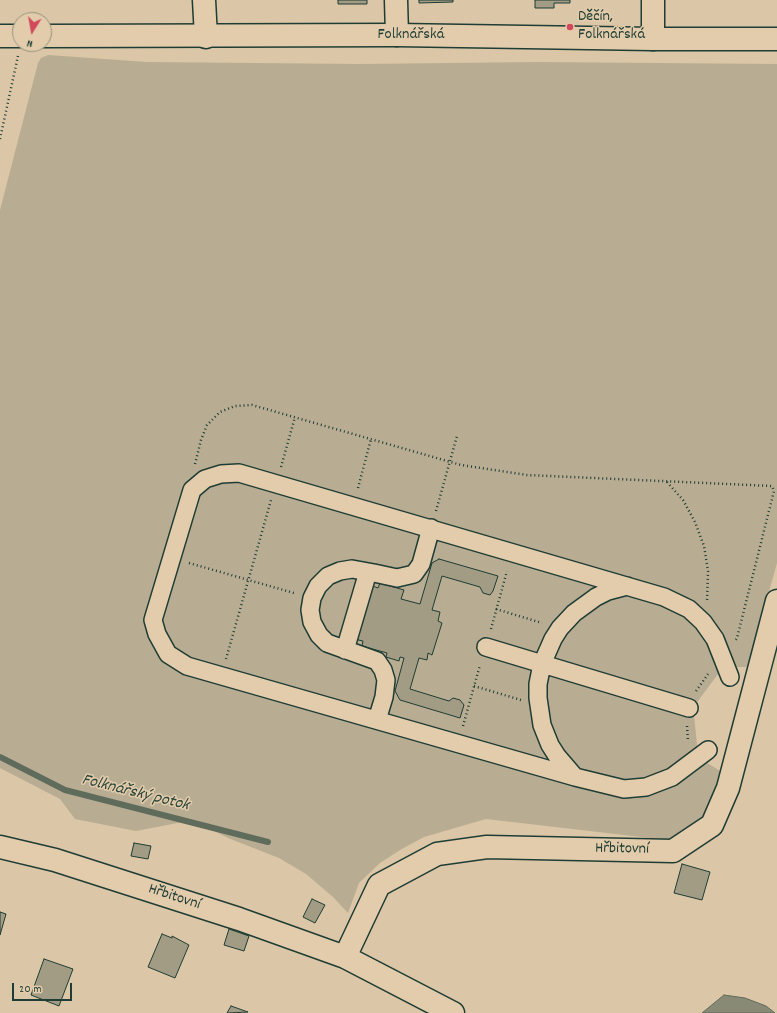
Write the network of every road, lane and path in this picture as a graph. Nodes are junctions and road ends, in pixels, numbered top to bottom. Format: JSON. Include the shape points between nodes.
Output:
{"nodes":[{"id":1,"x":204,"y":0,"type":"edge"},
{"id":2,"x":396,"y":0,"type":"edge"},
{"id":3,"x":653,"y":0,"type":"edge"},
{"id":4,"x":397,"y":35,"type":"junction"},
{"id":5,"x":0,"y":36,"type":"edge"},
{"id":6,"x":52,"y":36,"type":"edge"},
{"id":7,"x":206,"y":37,"type":"junction"},
{"id":8,"x":653,"y":39,"type":"junction"},
{"id":9,"x":777,"y":39,"type":"edge"},
{"id":10,"x":12,"y":41,"type":"edge"},
{"id":11,"x":17,"y":52,"type":"edge"},
{"id":12,"x":0,"y":139,"type":"edge"},
{"id":13,"x":295,"y":417,"type":"junction"},
{"id":14,"x":456,"y":436,"type":"dead end"},
{"id":15,"x":371,"y":439,"type":"junction"},
{"id":16,"x":450,"y":462,"type":"junction"},
{"id":17,"x":667,"y":481,"type":"junction"},
{"id":18,"x":276,"y":483,"type":"junction"},
{"id":19,"x":192,"y":490,"type":"junction"},
{"id":20,"x":354,"y":506,"type":"junction"},
{"id":21,"x":431,"y":528,"type":"junction"},
{"id":22,"x":172,"y":558,"type":"junction"},
{"id":23,"x":368,"y":572,"type":"junction"},
{"id":24,"x":249,"y":580,"type":"junction"},
{"id":25,"x":627,"y":586,"type":"junction"},
{"id":26,"x":312,"y":598,"type":"junction"},
{"id":27,"x":777,"y":601,"type":"edge"},
{"id":28,"x":496,"y":609,"type":"dead end"},
{"id":29,"x":703,"y":622,"type":"junction"},
{"id":30,"x":560,"y":628,"type":"junction"},
{"id":31,"x":486,"y":647,"type":"dead end"},
{"id":32,"x":345,"y":650,"type":"junction"},
{"id":33,"x":720,"y":652,"type":"junction"},
{"id":34,"x":542,"y":664,"type":"junction"},
{"id":35,"x":222,"y":676,"type":"junction"},
{"id":36,"x":730,"y":677,"type":"dead end"},
{"id":37,"x":474,"y":686,"type":"dead end"},
{"id":38,"x":538,"y":705,"type":"junction"},
{"id":39,"x":689,"y":708,"type":"dead end"},
{"id":40,"x":377,"y":720,"type":"junction"},
{"id":41,"x":708,"y":750,"type":"dead end"},
{"id":42,"x":575,"y":777,"type":"junction"},
{"id":43,"x":0,"y":847,"type":"edge"},
{"id":44,"x":345,"y":958,"type":"junction"},
{"id":45,"x":453,"y":1013,"type":"edge"}],
"edges":[{"from":1,"to":7,"type":"street"},
{"from":2,"to":4,"type":"street"},
{"from":3,"to":8,"type":"street"},
{"from":4,"to":7,"type":"street","name":"Folknářská"},
{"from":4,"to":8,"type":"street","name":"Folknářská"},
{"from":5,"to":10,"type":"street"},
{"from":6,"to":7,"type":"street","name":"Folknářská"},
{"from":8,"to":9,"type":"street","name":"Folknářská"},
{"from":11,"to":12,"type":"path"},
{"from":13,"to":15,"type":"path"},
{"from":13,"to":18,"type":"path"},
{"from":13,"to":19,"type":"path","via":[[252,405],[235,406],[220,412],[207,425],[201,440]]},
{"from":14,"to":16,"type":"path"},
{"from":15,"to":16,"type":"path"},
{"from":15,"to":20,"type":"path"},
{"from":16,"to":17,"type":"path","via":[[527,475]]},
{"from":16,"to":21,"type":"path"},
{"from":17,"to":29,"type":"path","via":[[686,506],[704,546],[708,596]]},
{"from":17,"to":33,"type":"path","via":[[772,486],[774,492],[737,638]]},
{"from":18,"to":19,"type":"street","via":[[239,473],[221,474],[205,480]]},
{"from":18,"to":20,"type":"street"},
{"from":18,"to":24,"type":"path"},
{"from":19,"to":22,"type":"street"},
{"from":20,"to":21,"type":"street"},
{"from":21,"to":23,"type":"street","via":[[421,564],[414,574],[397,578]]},
{"from":21,"to":25,"type":"street"},
{"from":22,"to":24,"type":"path"},
{"from":22,"to":35,"type":"street","via":[[153,620],[157,634],[168,654],[187,666]]},
{"from":23,"to":26,"type":"street","via":[[352,569],[328,576],[318,586]]},
{"from":23,"to":32,"type":"street"},
{"from":24,"to":26,"type":"path"},
{"from":24,"to":35,"type":"path"},
{"from":25,"to":29,"type":"street","via":[[664,597],[689,609]]},
{"from":25,"to":30,"type":"street","via":[[608,591],[590,601]]},
{"from":26,"to":32,"type":"street","via":[[312,622],[319,635],[327,643]]},
{"from":27,"to":44,"type":"street","name":"Hřbitovní","via":[[728,788],[712,824],[673,851],[487,847],[437,854],[379,885]]},
{"from":28,"to":30,"type":"path"},
{"from":29,"to":33,"type":"street","via":[[715,639]]},
{"from":30,"to":34,"type":"street"},
{"from":31,"to":34,"type":"street"},
{"from":32,"to":40,"type":"street","via":[[377,661],[383,670],[386,680],[384,697]]},
{"from":33,"to":36,"type":"street"},
{"from":34,"to":38,"type":"street","via":[[538,684]]},
{"from":34,"to":39,"type":"street"},
{"from":35,"to":40,"type":"street"},
{"from":37,"to":38,"type":"path"},
{"from":38,"to":42,"type":"street","via":[[542,725],[550,744],[561,762]]},
{"from":40,"to":42,"type":"street"},
{"from":41,"to":42,"type":"street","via":[[672,777],[646,787],[624,789]]},
{"from":43,"to":44,"type":"street","name":"Hřbitovní","via":[[84,869],[239,919]]},
{"from":44,"to":45,"type":"street","name":"Hřbitovní"}]}
